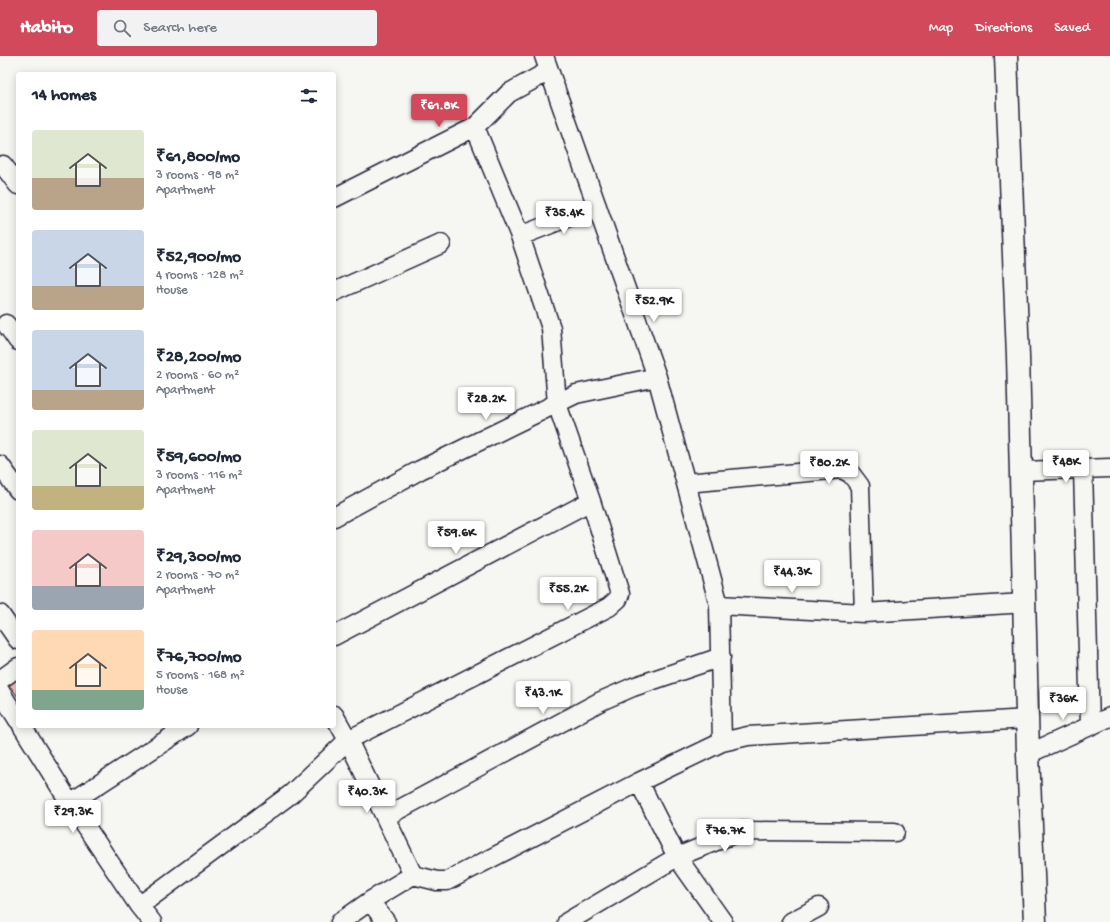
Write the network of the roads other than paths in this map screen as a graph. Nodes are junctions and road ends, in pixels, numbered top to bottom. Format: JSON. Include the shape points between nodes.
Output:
{"nodes":[{"id":1,"x":1006,"y":56,"type":"edge"},
{"id":2,"x":547,"y":64,"type":"edge"},
{"id":3,"x":475,"y":127,"type":"junction"},
{"id":4,"x":3,"y":165,"type":"dead end"},
{"id":5,"x":16,"y":182,"type":"edge"},
{"id":6,"x":336,"y":197,"type":"edge"},
{"id":7,"x":597,"y":206,"type":"junction"},
{"id":8,"x":520,"y":236,"type":"junction"},
{"id":9,"x":441,"y":244,"type":"dead end"},
{"id":10,"x":336,"y":291,"type":"edge"},
{"id":11,"x":6,"y":324,"type":"dead end"},
{"id":12,"x":16,"y":338,"type":"edge"},
{"id":13,"x":657,"y":377,"type":"junction"},
{"id":14,"x":557,"y":404,"type":"junction"},
{"id":15,"x":1110,"y":468,"type":"edge"},
{"id":16,"x":1083,"y":469,"type":"junction"},
{"id":17,"x":6,"y":470,"type":"edge"},
{"id":18,"x":1021,"y":471,"type":"junction"},
{"id":19,"x":686,"y":483,"type":"junction"},
{"id":20,"x":16,"y":487,"type":"edge"},
{"id":21,"x":591,"y":501,"type":"junction"},
{"id":22,"x":336,"y":516,"type":"edge"},
{"id":23,"x":1025,"y":604,"type":"junction"},
{"id":24,"x":719,"y":605,"type":"junction"},
{"id":25,"x":0,"y":614,"type":"edge"},
{"id":26,"x":864,"y":614,"type":"junction"},
{"id":27,"x":336,"y":635,"type":"edge"},
{"id":28,"x":16,"y":637,"type":"edge"},
{"id":29,"x":721,"y":658,"type":"junction"},
{"id":30,"x":16,"y":668,"type":"edge"},
{"id":31,"x":0,"y":680,"type":"edge"},
{"id":32,"x":0,"y":691,"type":"edge"},
{"id":33,"x":16,"y":717,"type":"edge"},
{"id":34,"x":1110,"y":717,"type":"edge"},
{"id":35,"x":336,"y":719,"type":"edge"},
{"id":36,"x":1028,"y":719,"type":"junction"},
{"id":37,"x":1090,"y":726,"type":"junction"},
{"id":38,"x":23,"y":728,"type":"edge"},
{"id":39,"x":185,"y":728,"type":"edge"},
{"id":40,"x":348,"y":740,"type":"junction"},
{"id":41,"x":722,"y":742,"type":"junction"},
{"id":42,"x":1028,"y":754,"type":"junction"},
{"id":43,"x":639,"y":782,"type":"junction"},
{"id":44,"x":70,"y":803,"type":"junction"},
{"id":45,"x":385,"y":817,"type":"junction"},
{"id":46,"x":895,"y":832,"type":"dead end"},
{"id":47,"x":677,"y":856,"type":"junction"},
{"id":48,"x":413,"y":875,"type":"junction"},
{"id":49,"x":370,"y":901,"type":"junction"},
{"id":50,"x":139,"y":906,"type":"junction"},
{"id":51,"x":819,"y":907,"type":"dead end"},
{"id":52,"x":152,"y":922,"type":"edge"},
{"id":53,"x":340,"y":922,"type":"edge"},
{"id":54,"x":386,"y":922,"type":"edge"},
{"id":55,"x":567,"y":922,"type":"edge"},
{"id":56,"x":724,"y":922,"type":"edge"},
{"id":57,"x":791,"y":922,"type":"edge"},
{"id":58,"x":1035,"y":922,"type":"edge"}],
"edges":[{"from":1,"to":18,"type":"main road"},
{"from":2,"to":3,"type":"street","via":[[509,93]]},
{"from":2,"to":7,"type":"street"},
{"from":3,"to":6,"type":"street"},
{"from":3,"to":8,"type":"street"},
{"from":4,"to":5,"type":"street"},
{"from":7,"to":8,"type":"street"},
{"from":7,"to":13,"type":"street"},
{"from":8,"to":14,"type":"street","via":[[551,328]]},
{"from":9,"to":10,"type":"street"},
{"from":11,"to":12,"type":"street"},
{"from":13,"to":14,"type":"street","via":[[576,394]]},
{"from":13,"to":19,"type":"street"},
{"from":14,"to":21,"type":"street"},
{"from":14,"to":22,"type":"street","via":[[420,470]]},
{"from":15,"to":16,"type":"street"},
{"from":16,"to":18,"type":"street"},
{"from":16,"to":37,"type":"street"},
{"from":17,"to":20,"type":"street"},
{"from":18,"to":23,"type":"main road"},
{"from":19,"to":24,"type":"street"},
{"from":19,"to":26,"type":"street","via":[[842,468],[851,474],[860,486]]},
{"from":21,"to":27,"type":"street"},
{"from":21,"to":40,"type":"street","via":[[620,594],[615,603]]},
{"from":23,"to":26,"type":"street"},
{"from":23,"to":36,"type":"main road"},
{"from":24,"to":26,"type":"street"},
{"from":24,"to":29,"type":"street"},
{"from":25,"to":28,"type":"street"},
{"from":29,"to":41,"type":"street"},
{"from":29,"to":45,"type":"street","via":[[601,701]]},
{"from":30,"to":31,"type":"street"},
{"from":32,"to":33,"type":"street"},
{"from":34,"to":37,"type":"street"},
{"from":35,"to":40,"type":"street"},
{"from":36,"to":41,"type":"street","via":[[748,736]]},
{"from":36,"to":42,"type":"main road"},
{"from":37,"to":42,"type":"street"},
{"from":38,"to":44,"type":"street"},
{"from":39,"to":44,"type":"street"},
{"from":40,"to":45,"type":"street"},
{"from":40,"to":50,"type":"street","via":[[291,794]]},
{"from":41,"to":43,"type":"street"},
{"from":42,"to":58,"type":"main road"},
{"from":43,"to":47,"type":"street"},
{"from":43,"to":48,"type":"street","via":[[447,881]]},
{"from":44,"to":50,"type":"street"},
{"from":45,"to":48,"type":"street"},
{"from":46,"to":47,"type":"street","via":[[741,831]]},
{"from":47,"to":55,"type":"street"},
{"from":47,"to":56,"type":"street"},
{"from":48,"to":49,"type":"street"},
{"from":49,"to":53,"type":"street"},
{"from":49,"to":54,"type":"street"},
{"from":50,"to":52,"type":"street"},
{"from":51,"to":57,"type":"street"}]}
